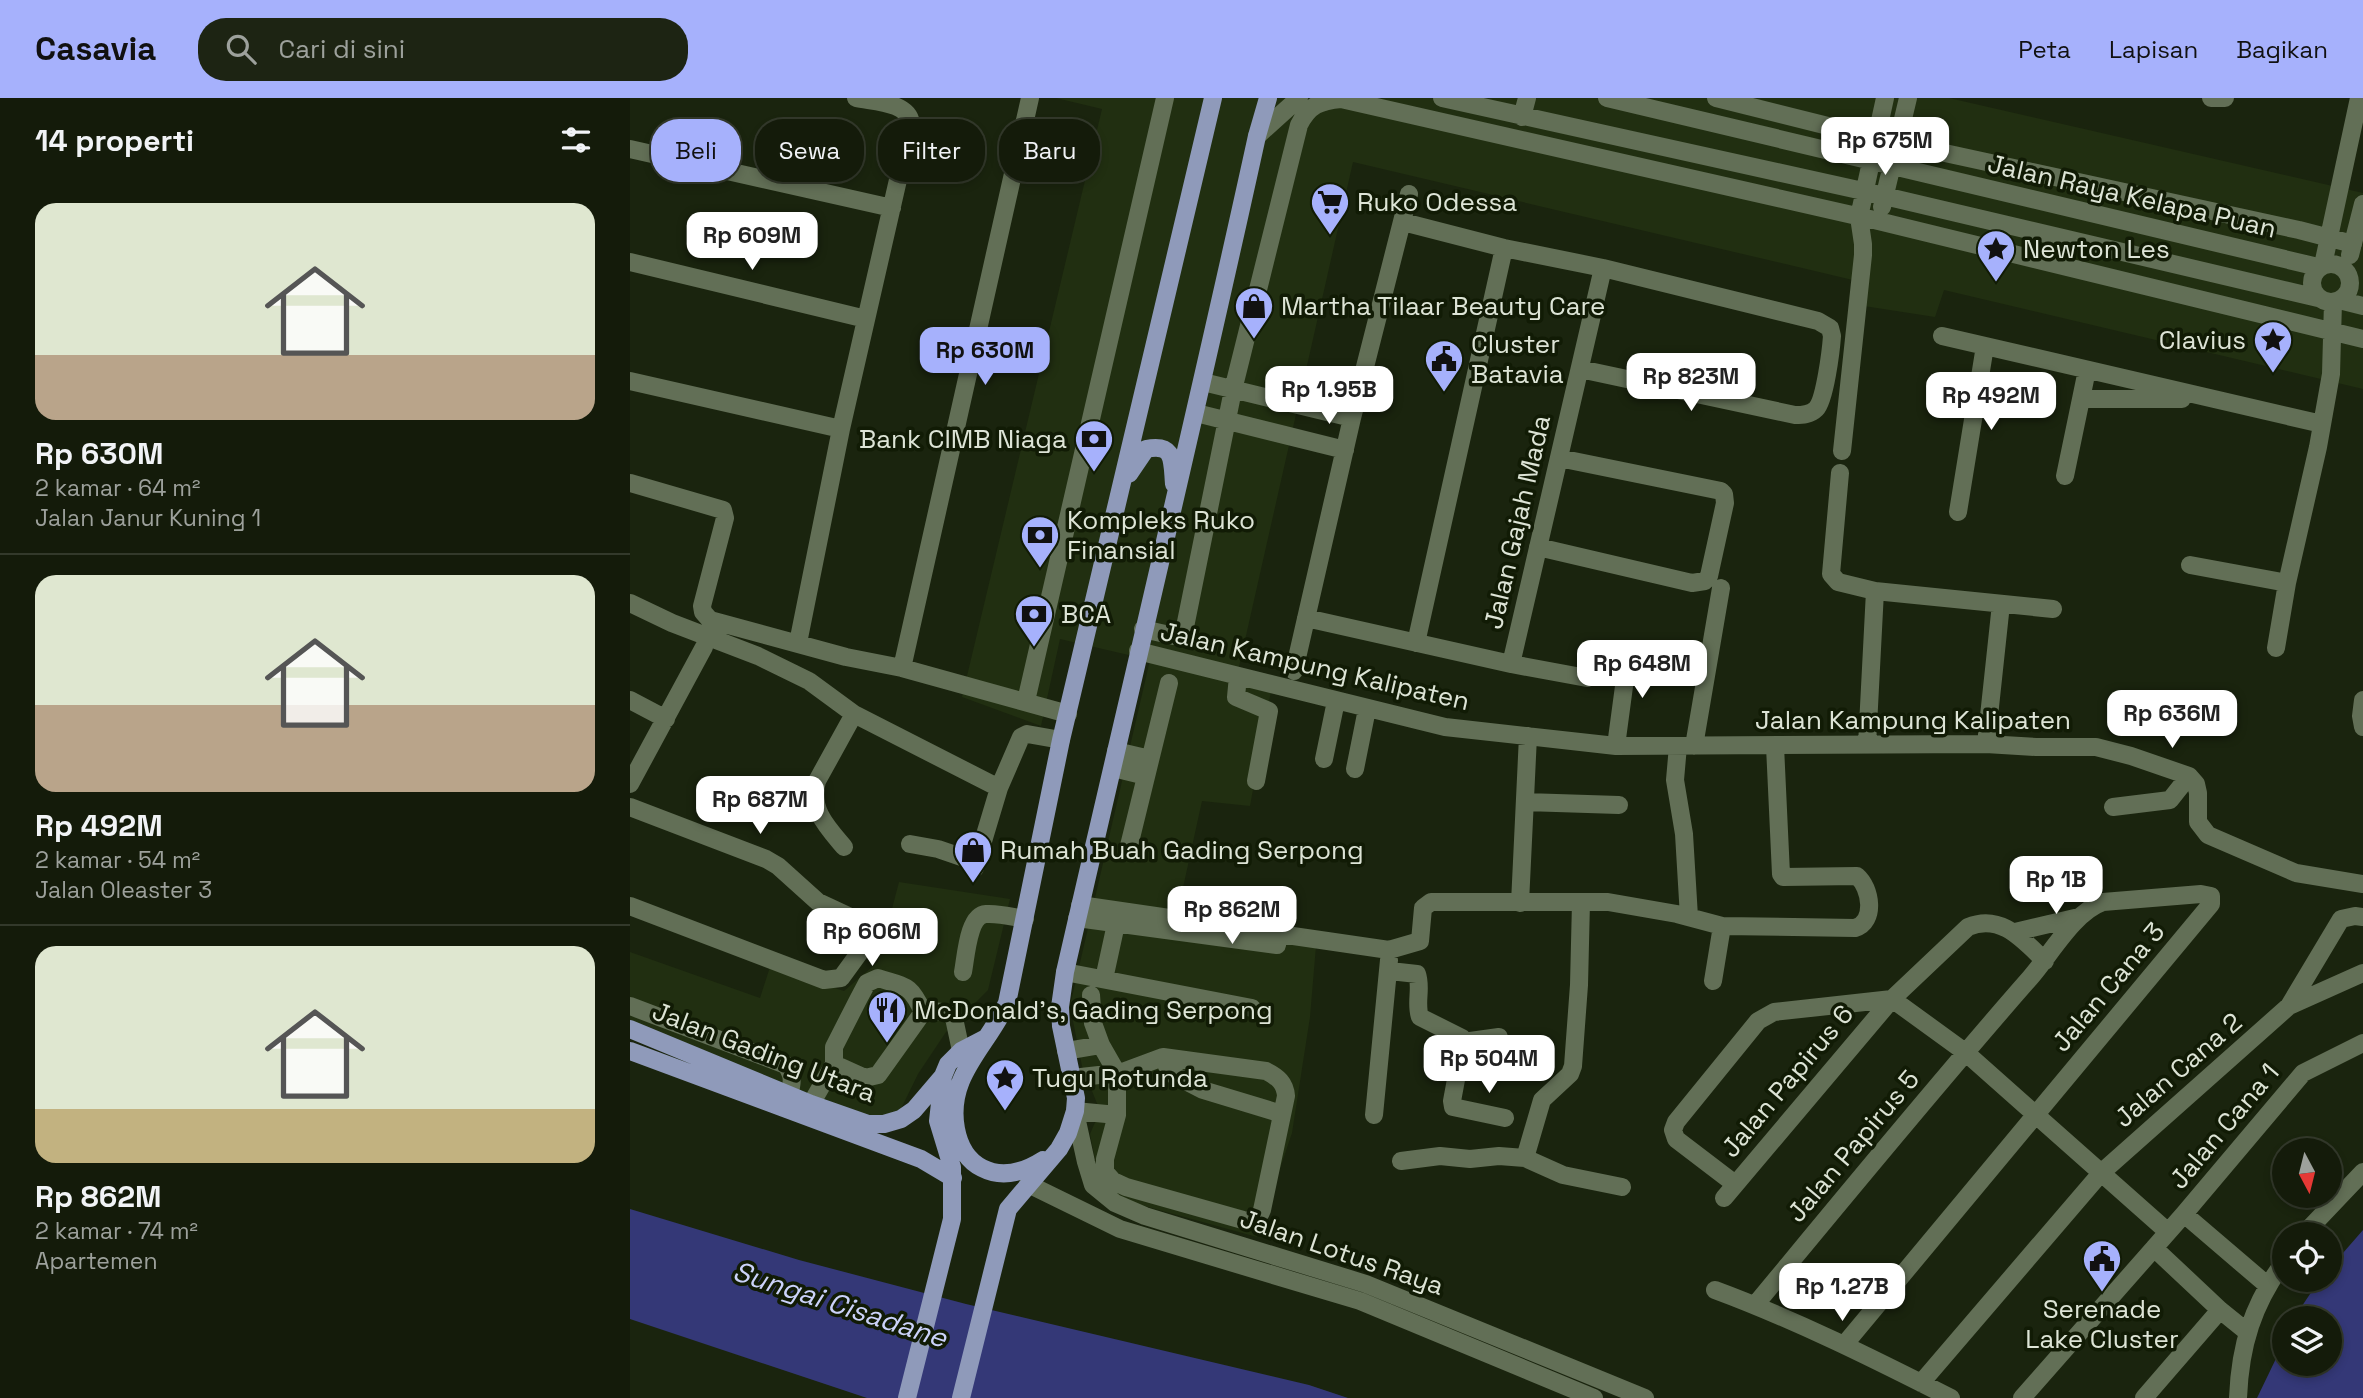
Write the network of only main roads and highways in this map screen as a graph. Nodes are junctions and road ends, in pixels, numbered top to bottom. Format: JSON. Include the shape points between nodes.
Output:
{"nodes":[{"id":1,"x":1213,"y":98,"type":"edge"},
{"id":2,"x":1268,"y":98,"type":"edge"},
{"id":3,"x":1122,"y":486,"type":"junction"},
{"id":4,"x":1175,"y":498,"type":"junction"},
{"id":5,"x":630,"y":1029,"type":"edge"},
{"id":6,"x":986,"y":1038,"type":"junction"},
{"id":7,"x":630,"y":1051,"type":"edge"},
{"id":8,"x":943,"y":1076,"type":"junction"},
{"id":9,"x":1056,"y":1153,"type":"junction"},
{"id":10,"x":952,"y":1173,"type":"junction"},
{"id":11,"x":907,"y":1398,"type":"edge"},
{"id":12,"x":961,"y":1398,"type":"edge"}],
"edges":[{"from":1,"to":3,"type":"main road"},
{"from":2,"to":4,"type":"main road"},
{"from":3,"to":4,"type":"main road","via":[[1146,449],[1159,447],[1172,459]]},
{"from":3,"to":6,"type":"main road","via":[[1061,740],[1007,1003]]},
{"from":4,"to":9,"type":"main road","via":[[1065,972],[1060,1007],[1076,1098],[1068,1133]]},
{"from":5,"to":8,"type":"main road","name":"Jalan Gading Utara","via":[[868,1124],[901,1119]]},
{"from":6,"to":8,"type":"main road","name":"Jalan Gading Utara","via":[[961,1051]]},
{"from":6,"to":9,"type":"main road","via":[[954,1094],[961,1148],[981,1168],[1012,1174]]},
{"from":7,"to":10,"type":"main road","name":"Jalan Gading Utara"},
{"from":8,"to":10,"type":"main road","via":[[938,1121]]},
{"from":9,"to":12,"type":"main road","via":[[1008,1209]]},
{"from":10,"to":11,"type":"main road","via":[[952,1219]]}]}
